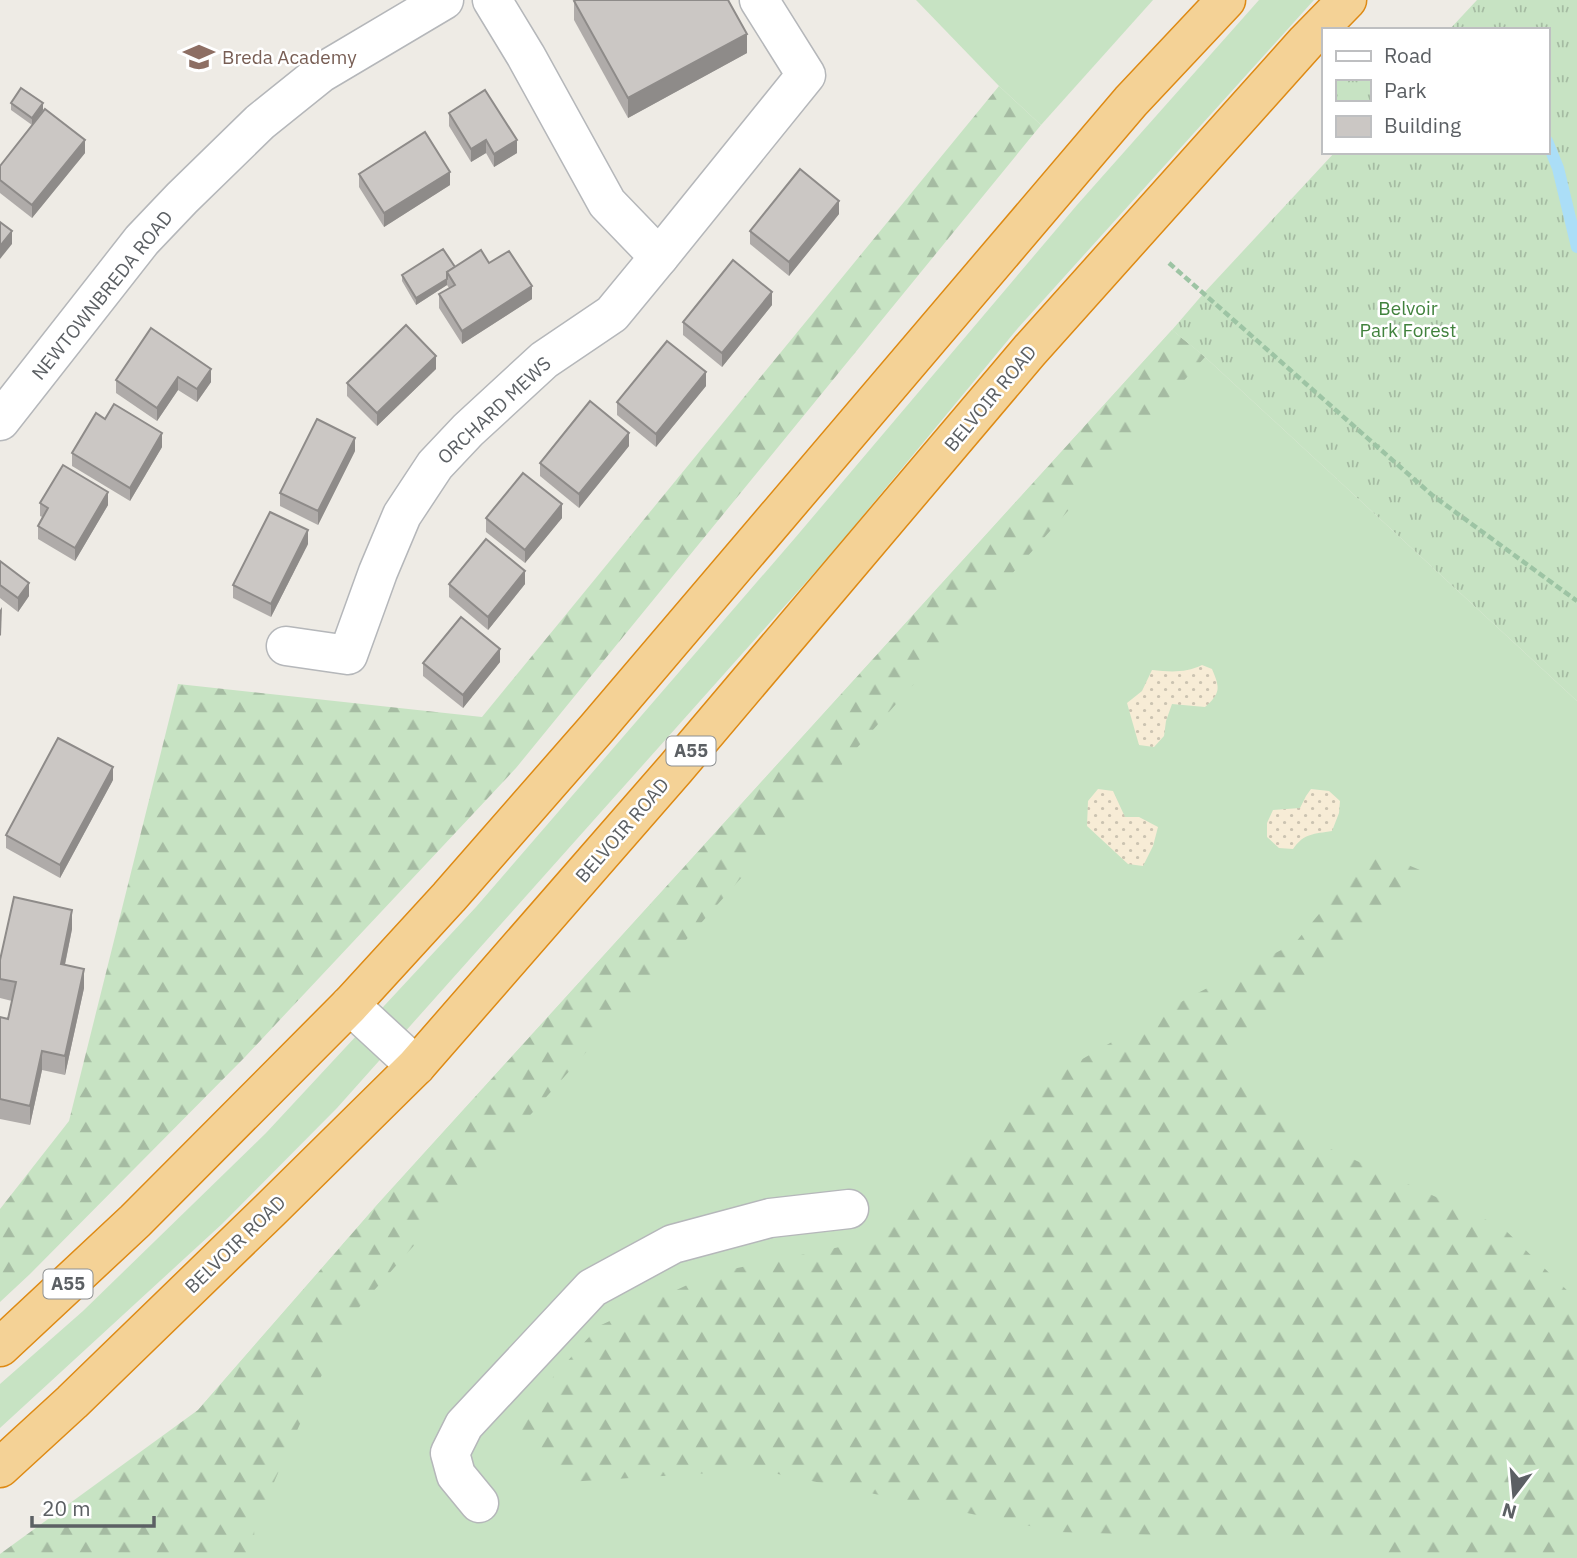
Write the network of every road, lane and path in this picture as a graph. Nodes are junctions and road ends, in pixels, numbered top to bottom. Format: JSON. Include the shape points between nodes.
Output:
{"nodes":[{"id":1,"x":444,"y":0,"type":"edge"},
{"id":2,"x":492,"y":0,"type":"edge"},
{"id":3,"x":760,"y":0,"type":"edge"},
{"id":4,"x":1226,"y":0,"type":"edge"},
{"id":5,"x":1347,"y":0,"type":"edge"},
{"id":6,"x":659,"y":257,"type":"junction"},
{"id":7,"x":1169,"y":263,"type":"dead end"},
{"id":8,"x":0,"y":421,"type":"edge"},
{"id":9,"x":1577,"y":601,"type":"edge"},
{"id":10,"x":286,"y":646,"type":"dead end"},
{"id":11,"x":350,"y":1005,"type":"junction"},
{"id":12,"x":415,"y":1066,"type":"junction"},
{"id":13,"x":849,"y":1209,"type":"dead end"},
{"id":14,"x":0,"y":1347,"type":"edge"},
{"id":15,"x":0,"y":1468,"type":"edge"},
{"id":16,"x":479,"y":1503,"type":"dead end"}],
"edges":[{"from":1,"to":8,"type":"street","name":"NEWTOWNBREDA ROAD","via":[[321,73],[260,122],[142,240]]},
{"from":2,"to":6,"type":"street","via":[[607,203]]},
{"from":3,"to":6,"type":"street","name":"ORCHARD MEWS","via":[[806,75]]},
{"from":4,"to":11,"type":"highway","number":"A55","via":[[1131,101],[597,728]]},
{"from":5,"to":12,"type":"highway","name":"BELVOIR ROAD","number":"A55","via":[[1030,351],[676,768]]},
{"from":6,"to":10,"type":"street","name":"ORCHARD MEWS","via":[[612,314],[544,360],[435,465],[402,515],[348,655]]},
{"from":7,"to":9,"type":"path","via":[[1432,495]]},
{"from":11,"to":12,"type":"street"},
{"from":11,"to":14,"type":"highway","number":"A55","via":[[135,1221]]},
{"from":12,"to":15,"type":"highway","name":"BELVOIR ROAD","number":"A55"},
{"from":13,"to":16,"type":"street","via":[[770,1219],[673,1244],[592,1288],[464,1425],[450,1453],[456,1475]]}]}
